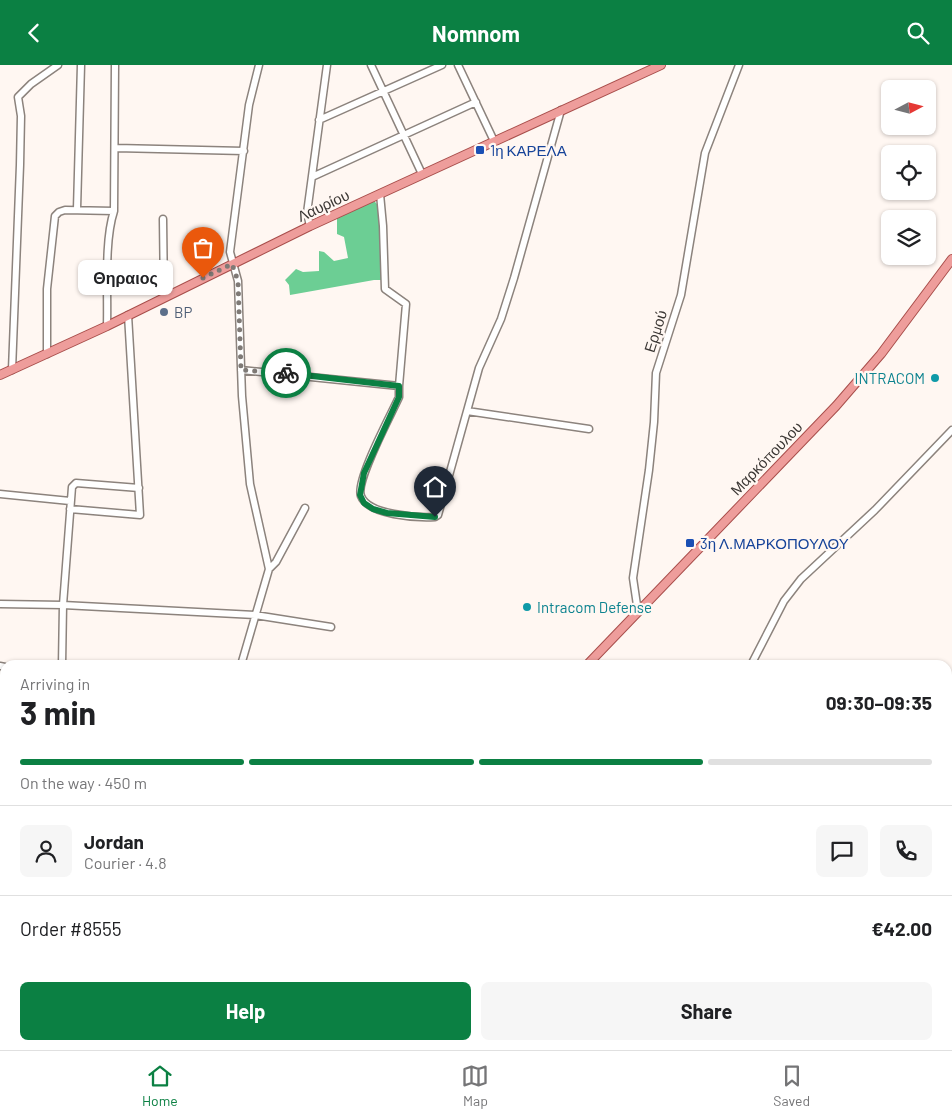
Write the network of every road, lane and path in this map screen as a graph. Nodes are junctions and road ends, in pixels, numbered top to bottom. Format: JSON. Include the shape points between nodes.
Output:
{"nodes":[{"id":1,"x":58,"y":65,"type":"edge"},
{"id":2,"x":81,"y":65,"type":"edge"},
{"id":3,"x":116,"y":65,"type":"edge"},
{"id":4,"x":259,"y":65,"type":"edge"},
{"id":5,"x":327,"y":65,"type":"edge"},
{"id":6,"x":371,"y":65,"type":"edge"},
{"id":7,"x":442,"y":65,"type":"edge"},
{"id":8,"x":458,"y":65,"type":"edge"},
{"id":9,"x":661,"y":65,"type":"edge"},
{"id":10,"x":739,"y":65,"type":"edge"},
{"id":11,"x":383,"y":91,"type":"junction"},
{"id":12,"x":476,"y":102,"type":"junction"},
{"id":13,"x":561,"y":110,"type":"junction"},
{"id":14,"x":319,"y":120,"type":"junction"},
{"id":15,"x":403,"y":135,"type":"junction"},
{"id":16,"x":494,"y":141,"type":"junction"},
{"id":17,"x":116,"y":148,"type":"junction"},
{"id":18,"x":244,"y":151,"type":"junction"},
{"id":19,"x":422,"y":174,"type":"junction"},
{"id":20,"x":312,"y":177,"type":"junction"},
{"id":21,"x":380,"y":194,"type":"junction"},
{"id":22,"x":77,"y":209,"type":"junction"},
{"id":23,"x":114,"y":211,"type":"junction"},
{"id":24,"x":163,"y":219,"type":"dead end"},
{"id":25,"x":310,"y":227,"type":"junction"},
{"id":26,"x":952,"y":259,"type":"edge"},
{"id":27,"x":232,"y":264,"type":"junction"},
{"id":28,"x":164,"y":297,"type":"junction"},
{"id":29,"x":128,"y":315,"type":"junction"},
{"id":30,"x":107,"y":326,"type":"junction"},
{"id":31,"x":47,"y":354,"type":"junction"},
{"id":32,"x":12,"y":370,"type":"junction"},
{"id":33,"x":241,"y":370,"type":"junction"},
{"id":34,"x":0,"y":375,"type":"edge"},
{"id":35,"x":399,"y":386,"type":"junction"},
{"id":36,"x":467,"y":411,"type":"junction"},
{"id":37,"x":589,"y":429,"type":"dead end"},
{"id":38,"x":952,"y":430,"type":"edge"},
{"id":39,"x":139,"y":489,"type":"junction"},
{"id":40,"x":0,"y":494,"type":"edge"},
{"id":41,"x":70,"y":501,"type":"junction"},
{"id":42,"x":305,"y":508,"type":"dead end"},
{"id":43,"x":70,"y":509,"type":"junction"},
{"id":44,"x":269,"y":569,"type":"junction"},
{"id":45,"x":0,"y":604,"type":"edge"},
{"id":46,"x":63,"y":605,"type":"junction"},
{"id":47,"x":638,"y":612,"type":"junction"},
{"id":48,"x":254,"y":615,"type":"junction"},
{"id":49,"x":331,"y":627,"type":"dead end"},
{"id":50,"x":62,"y":660,"type":"edge"},
{"id":51,"x":242,"y":660,"type":"edge"},
{"id":52,"x":592,"y":660,"type":"edge"},
{"id":53,"x":754,"y":660,"type":"edge"}],
"edges":[{"from":1,"to":32,"type":"street","via":[[18,97],[20,165]]},
{"from":2,"to":22,"type":"street"},
{"from":3,"to":17,"type":"street"},
{"from":4,"to":18,"type":"street","via":[[249,105]]},
{"from":5,"to":14,"type":"street"},
{"from":6,"to":11,"type":"street"},
{"from":7,"to":11,"type":"street"},
{"from":8,"to":12,"type":"street"},
{"from":9,"to":13,"type":"main road","name":"Λαυρίου"},
{"from":10,"to":47,"type":"street","name":"Ερμού","via":[[705,153],[680,295],[656,373],[649,471],[633,578]]},
{"from":11,"to":14,"type":"street"},
{"from":11,"to":15,"type":"street"},
{"from":12,"to":15,"type":"street"},
{"from":12,"to":16,"type":"street"},
{"from":13,"to":16,"type":"main road","name":"Λαυρίου"},
{"from":13,"to":36,"type":"street","via":[[512,285],[479,368]]},
{"from":14,"to":20,"type":"street"},
{"from":15,"to":19,"type":"street"},
{"from":15,"to":20,"type":"street"},
{"from":16,"to":19,"type":"main road","name":"Λαυρίου"},
{"from":17,"to":18,"type":"street"},
{"from":17,"to":23,"type":"street"},
{"from":18,"to":27,"type":"street","via":[[231,239]]},
{"from":19,"to":21,"type":"main road","name":"Λαυρίου"},
{"from":20,"to":25,"type":"street","via":[[307,213]]},
{"from":21,"to":25,"type":"main road","name":"Λαυρίου"},
{"from":21,"to":35,"type":"street","via":[[385,289],[406,304]]},
{"from":22,"to":23,"type":"street"},
{"from":22,"to":31,"type":"street","via":[[65,210],[55,216],[47,289]]},
{"from":23,"to":30,"type":"street"},
{"from":24,"to":28,"type":"street"},
{"from":25,"to":27,"type":"main road","name":"Λαυρίου"},
{"from":26,"to":47,"type":"main road","name":"Μαρκόπουλου","via":[[881,354],[840,401]]},
{"from":27,"to":28,"type":"main road","name":"Λαυρίου"},
{"from":27,"to":33,"type":"street","via":[[238,281]]},
{"from":28,"to":29,"type":"main road","name":"Λαυρίου"},
{"from":29,"to":30,"type":"main road","name":"Λαυρίου"},
{"from":29,"to":39,"type":"street"},
{"from":30,"to":31,"type":"main road","name":"Λαυρίου"},
{"from":31,"to":32,"type":"main road","name":"Λαυρίου"},
{"from":32,"to":34,"type":"main road","name":"Λαυρίου"},
{"from":33,"to":35,"type":"street"},
{"from":33,"to":44,"type":"street","via":[[250,484]]},
{"from":35,"to":36,"type":"street","via":[[399,397],[359,488],[364,503],[373,509],[430,518],[438,515]]},
{"from":36,"to":37,"type":"street"},
{"from":38,"to":53,"type":"street","via":[[875,510],[800,579],[784,601]]},
{"from":39,"to":41,"type":"street","via":[[76,483],[72,487]]},
{"from":39,"to":43,"type":"street","via":[[140,515]]},
{"from":40,"to":41,"type":"street"},
{"from":41,"to":43,"type":"street"},
{"from":42,"to":44,"type":"street"},
{"from":43,"to":46,"type":"street"},
{"from":44,"to":48,"type":"street"},
{"from":45,"to":46,"type":"street"},
{"from":46,"to":48,"type":"street"},
{"from":46,"to":50,"type":"street"},
{"from":47,"to":52,"type":"main road","name":"Μαρκόπουλου"},
{"from":48,"to":49,"type":"street"},
{"from":48,"to":51,"type":"street"}]}
